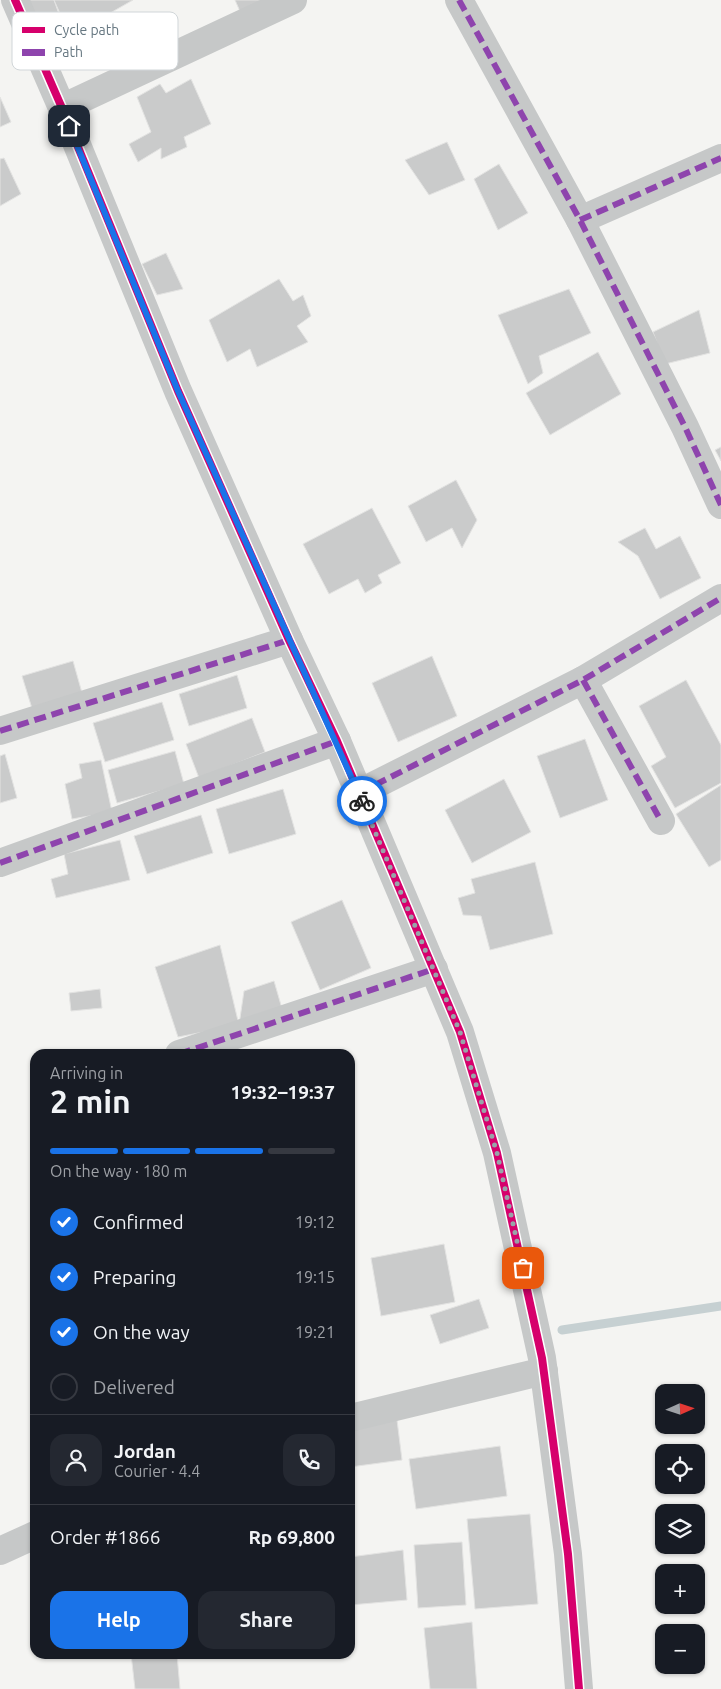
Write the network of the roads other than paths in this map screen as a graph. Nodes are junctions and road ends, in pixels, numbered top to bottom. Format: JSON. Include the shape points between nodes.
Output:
{"nodes":[{"id":1,"x":15,"y":0,"type":"edge"},
{"id":2,"x":293,"y":0,"type":"edge"},
{"id":3,"x":459,"y":0,"type":"edge"},
{"id":4,"x":20,"y":12,"type":"edge"},
{"id":5,"x":178,"y":54,"type":"edge"},
{"id":6,"x":45,"y":70,"type":"edge"},
{"id":7,"x":143,"y":70,"type":"edge"},
{"id":8,"x":62,"y":108,"type":"junction"},
{"id":9,"x":721,"y":158,"type":"edge"},
{"id":10,"x":580,"y":220,"type":"junction"},
{"id":11,"x":721,"y":504,"type":"edge"},
{"id":12,"x":721,"y":598,"type":"edge"},
{"id":13,"x":289,"y":640,"type":"junction"},
{"id":14,"x":582,"y":680,"type":"junction"},
{"id":15,"x":0,"y":731,"type":"edge"},
{"id":16,"x":337,"y":741,"type":"junction"},
{"id":17,"x":359,"y":793,"type":"junction"},
{"id":18,"x":661,"y":821,"type":"dead end"},
{"id":19,"x":0,"y":863,"type":"edge"},
{"id":20,"x":434,"y":968,"type":"junction"},
{"id":21,"x":194,"y":1049,"type":"edge"},
{"id":22,"x":543,"y":1364,"type":"junction"},
{"id":23,"x":355,"y":1417,"type":"edge"},
{"id":24,"x":30,"y":1537,"type":"edge"},
{"id":25,"x":0,"y":1551,"type":"edge"},
{"id":26,"x":579,"y":1689,"type":"edge"}],
"edges":[{"from":1,"to":4,"type":"street"},
{"from":2,"to":5,"type":"street"},
{"from":3,"to":10,"type":"street"},
{"from":6,"to":8,"type":"street"},
{"from":7,"to":8,"type":"street"},
{"from":8,"to":13,"type":"street","via":[[178,391]]},
{"from":9,"to":10,"type":"street"},
{"from":10,"to":11,"type":"street"},
{"from":12,"to":14,"type":"street"},
{"from":13,"to":15,"type":"street"},
{"from":13,"to":16,"type":"street"},
{"from":14,"to":17,"type":"street"},
{"from":14,"to":18,"type":"street"},
{"from":16,"to":17,"type":"street"},
{"from":16,"to":19,"type":"street"},
{"from":17,"to":20,"type":"street"},
{"from":20,"to":21,"type":"street"},
{"from":20,"to":22,"type":"street","via":[[460,1032],[497,1153]]},
{"from":22,"to":23,"type":"street"},
{"from":22,"to":26,"type":"street","via":[[568,1554]]},
{"from":24,"to":25,"type":"street"}]}
